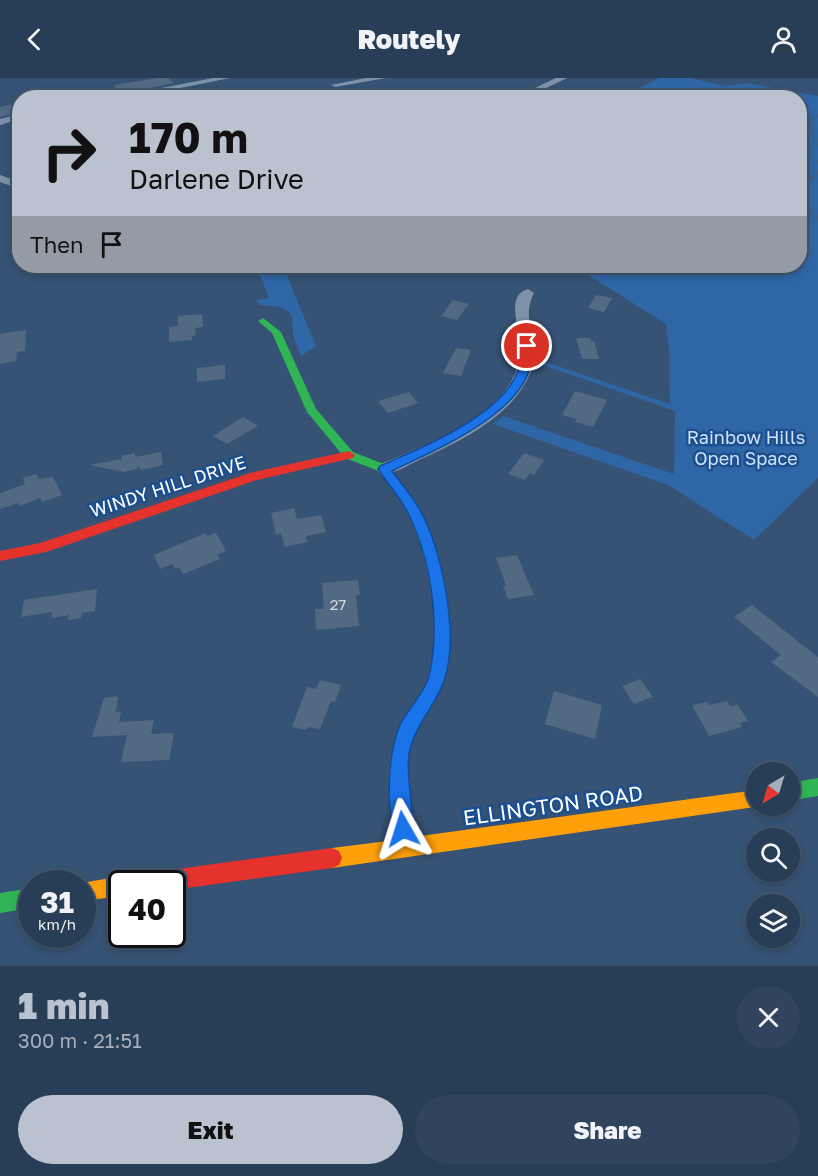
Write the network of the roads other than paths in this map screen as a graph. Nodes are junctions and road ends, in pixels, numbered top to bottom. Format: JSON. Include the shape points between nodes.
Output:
{"nodes":[{"id":1,"x":226,"y":78,"type":"edge"},
{"id":2,"x":382,"y":78,"type":"edge"},
{"id":3,"x":563,"y":78,"type":"edge"},
{"id":4,"x":333,"y":82,"type":"edge"},
{"id":5,"x":156,"y":90,"type":"edge"},
{"id":6,"x":536,"y":90,"type":"edge"},
{"id":7,"x":528,"y":293,"type":"dead end"},
{"id":8,"x":263,"y":321,"type":"dead end"},
{"id":9,"x":348,"y":455,"type":"junction"},
{"id":10,"x":385,"y":469,"type":"junction"},
{"id":11,"x":0,"y":556,"type":"edge"},
{"id":12,"x":818,"y":787,"type":"edge"},
{"id":13,"x":800,"y":790,"type":"edge"},
{"id":14,"x":746,"y":800,"type":"edge"},
{"id":15,"x":405,"y":847,"type":"junction"},
{"id":16,"x":186,"y":878,"type":"edge"},
{"id":17,"x":18,"y":900,"type":"edge"},
{"id":18,"x":0,"y":903,"type":"edge"}],
"edges":[{"from":1,"to":5,"type":"street"},
{"from":2,"to":4,"type":"street"},
{"from":3,"to":6,"type":"street"},
{"from":7,"to":10,"type":"street","via":[[520,308],[528,358],[517,384],[494,410],[458,434]]},
{"from":8,"to":9,"type":"street","via":[[276,333],[311,410]]},
{"from":9,"to":10,"type":"street"},
{"from":9,"to":11,"type":"street","name":"WINDY HILL DRIVE","via":[[254,476],[41,548]]},
{"from":10,"to":15,"type":"street","via":[[413,509],[433,562],[443,631],[436,680],[408,728],[400,755]]},
{"from":12,"to":13,"type":"street"},
{"from":14,"to":15,"type":"street","name":"ELLINGTON ROAD"},
{"from":15,"to":16,"type":"street","name":"ELLINGTON ROAD"},
{"from":17,"to":18,"type":"street"}]}
